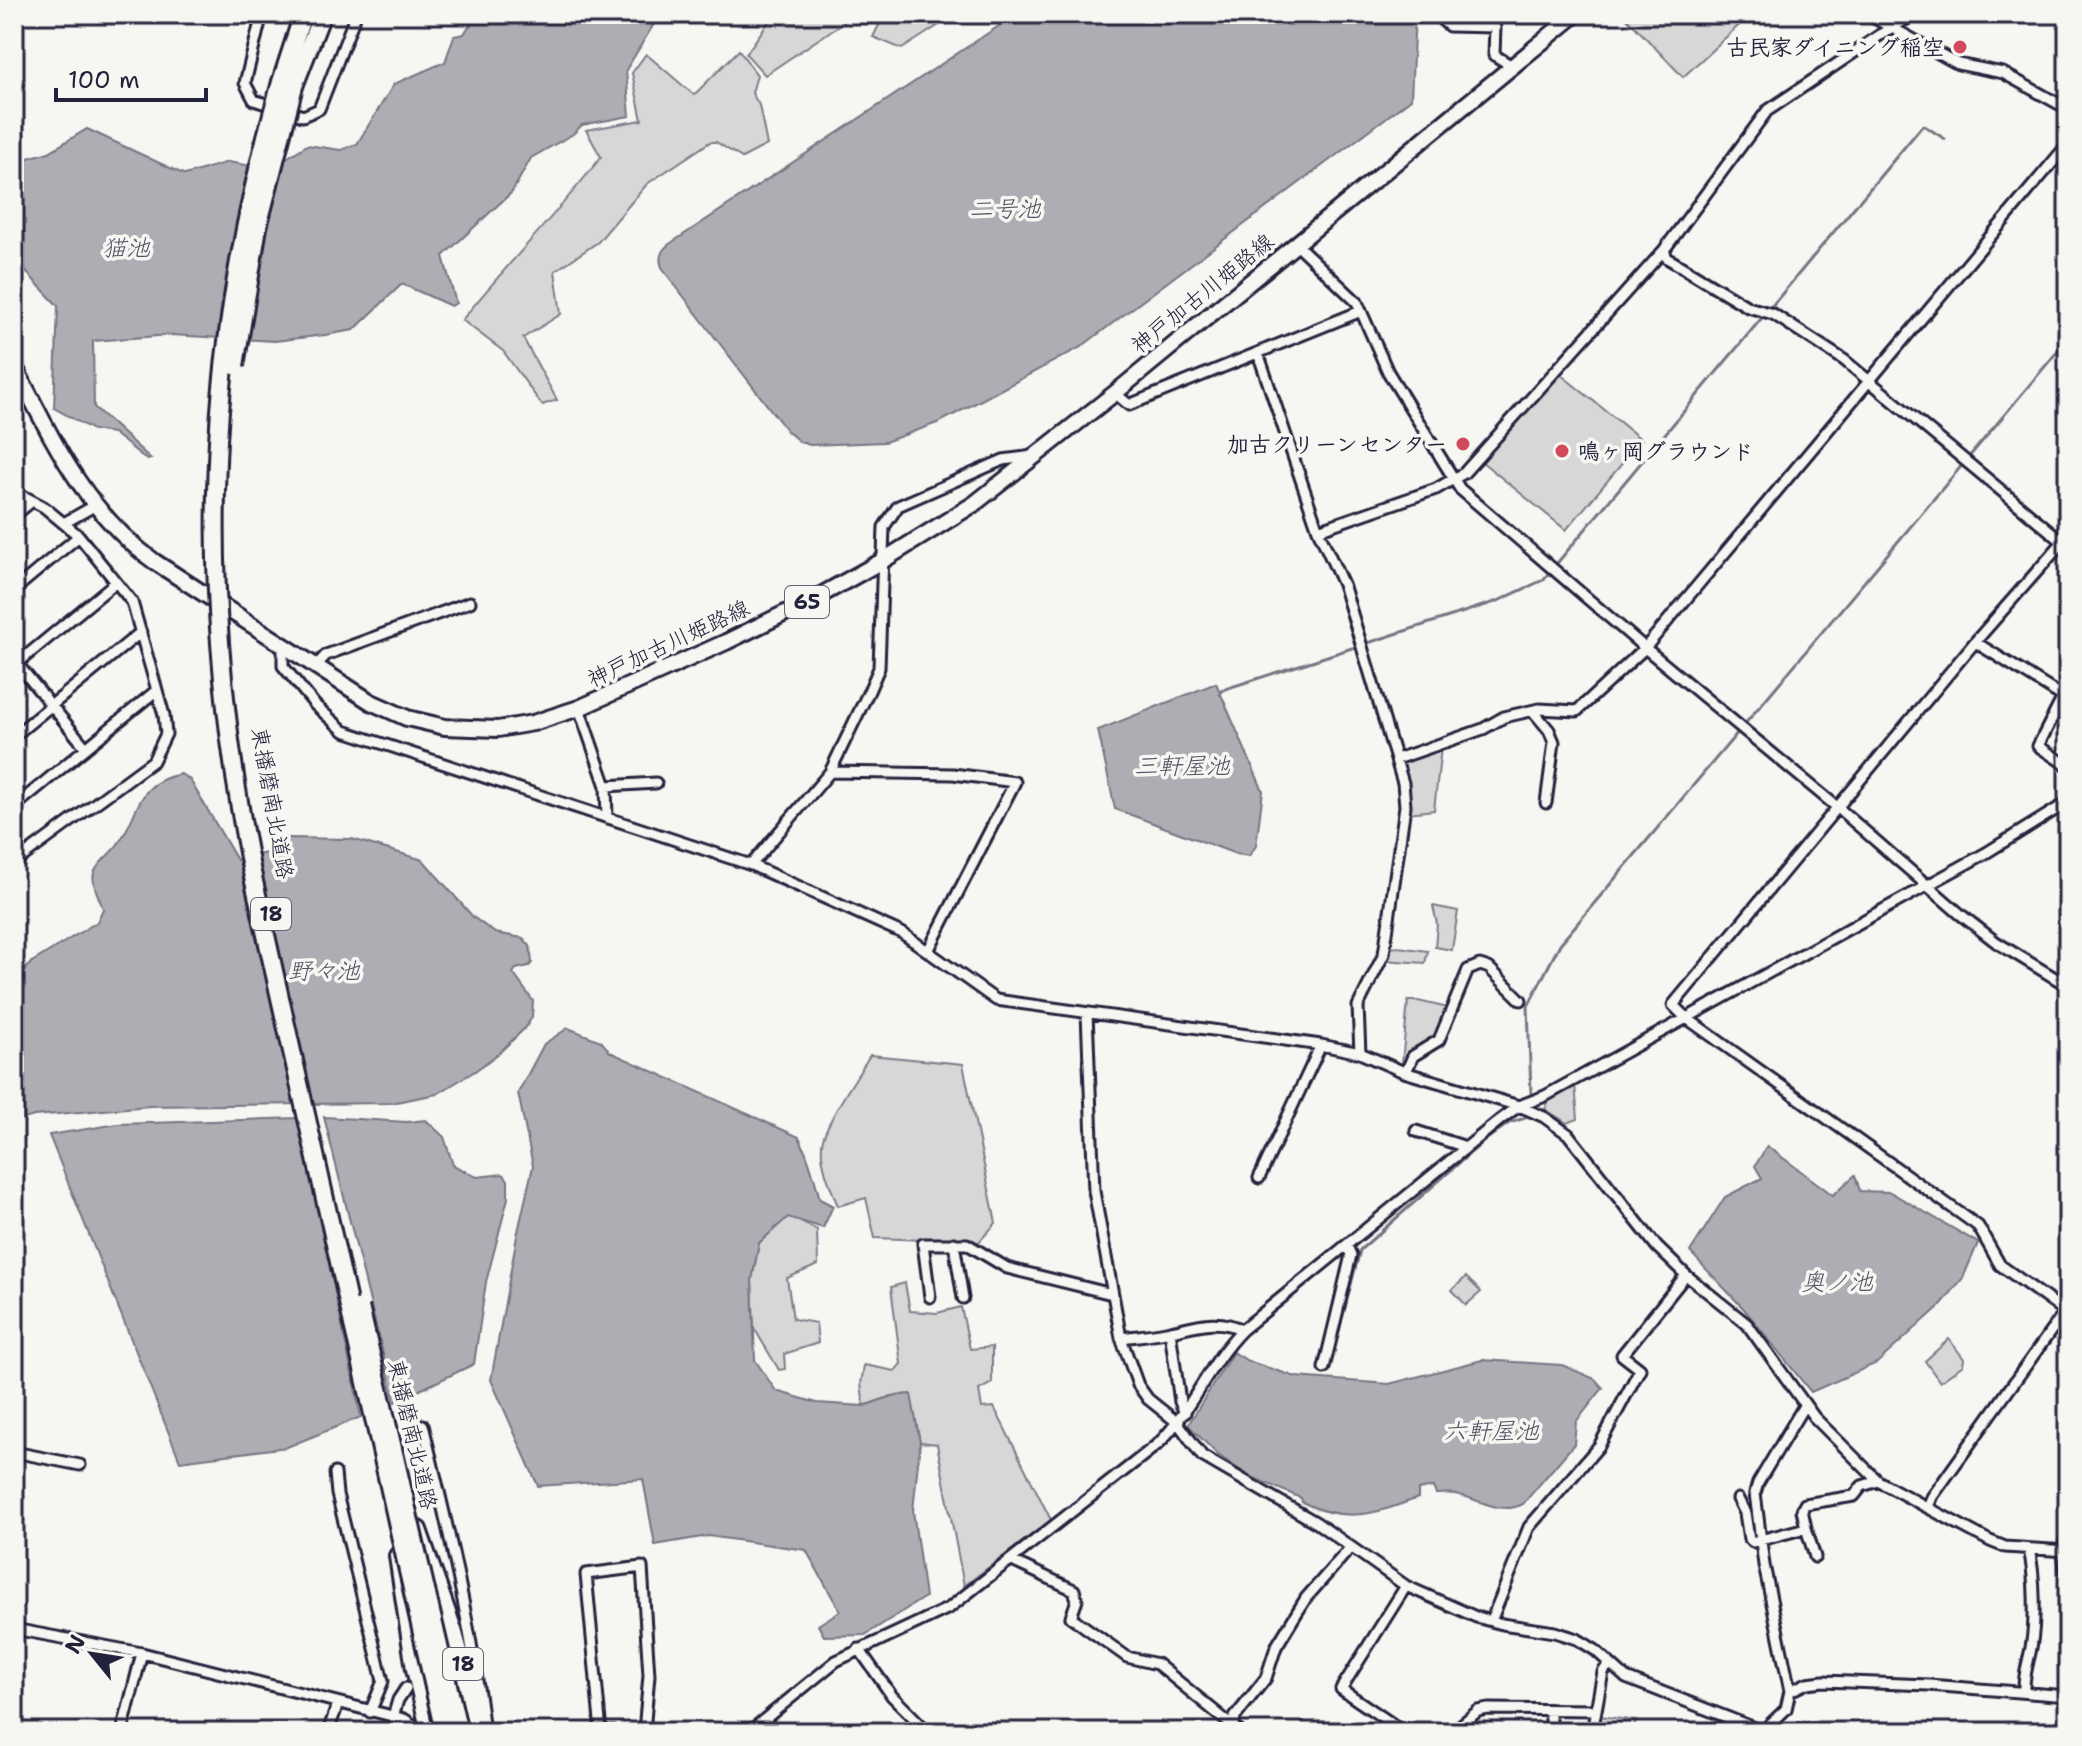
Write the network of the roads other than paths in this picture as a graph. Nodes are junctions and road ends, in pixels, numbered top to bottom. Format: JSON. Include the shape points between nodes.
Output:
{"nodes":[{"id":1,"x":262,"y":14,"type":"edge"},
{"id":2,"x":294,"y":14,"type":"edge"},
{"id":3,"x":303,"y":14,"type":"edge"},
{"id":4,"x":320,"y":14,"type":"edge"},
{"id":5,"x":356,"y":14,"type":"edge"},
{"id":6,"x":1442,"y":14,"type":"edge"},
{"id":7,"x":1576,"y":14,"type":"edge"},
{"id":8,"x":1867,"y":14,"type":"edge"},
{"id":9,"x":1916,"y":14,"type":"edge"},
{"id":10,"x":1892,"y":27,"type":"junction"},
{"id":11,"x":1512,"y":66,"type":"junction"},
{"id":12,"x":284,"y":83,"type":"junction"},
{"id":13,"x":2068,"y":109,"type":"edge"},
{"id":14,"x":2068,"y":144,"type":"edge"},
{"id":15,"x":1296,"y":244,"type":"junction"},
{"id":16,"x":1664,"y":250,"type":"junction"},
{"id":17,"x":1361,"y":311,"type":"junction"},
{"id":18,"x":1258,"y":353,"type":"junction"},
{"id":19,"x":14,"y":365,"type":"edge"},
{"id":20,"x":1871,"y":381,"type":"junction"},
{"id":21,"x":1115,"y":393,"type":"junction"},
{"id":22,"x":1035,"y":455,"type":"junction"},
{"id":23,"x":1454,"y":480,"type":"junction"},
{"id":24,"x":14,"y":491,"type":"edge"},
{"id":25,"x":32,"y":501,"type":"junction"},
{"id":26,"x":94,"y":506,"type":"junction"},
{"id":27,"x":14,"y":516,"type":"edge"},
{"id":28,"x":64,"y":523,"type":"junction"},
{"id":29,"x":1318,"y":530,"type":"junction"},
{"id":30,"x":79,"y":536,"type":"junction"},
{"id":31,"x":2066,"y":541,"type":"edge"},
{"id":32,"x":882,"y":561,"type":"junction"},
{"id":33,"x":116,"y":582,"type":"junction"},
{"id":34,"x":14,"y":590,"type":"edge"},
{"id":35,"x":470,"y":602,"type":"dead end"},
{"id":36,"x":141,"y":632,"type":"junction"},
{"id":37,"x":1975,"y":642,"type":"junction"},
{"id":38,"x":283,"y":645,"type":"junction"},
{"id":39,"x":1645,"y":648,"type":"junction"},
{"id":40,"x":15,"y":663,"type":"edge"},
{"id":41,"x":316,"y":666,"type":"junction"},
{"id":42,"x":157,"y":690,"type":"junction"},
{"id":43,"x":51,"y":705,"type":"junction"},
{"id":44,"x":579,"y":708,"type":"junction"},
{"id":45,"x":1533,"y":711,"type":"junction"},
{"id":46,"x":14,"y":736,"type":"edge"},
{"id":47,"x":86,"y":748,"type":"junction"},
{"id":48,"x":1397,"y":759,"type":"junction"},
{"id":49,"x":2068,"y":766,"type":"edge"},
{"id":50,"x":830,"y":772,"type":"junction"},
{"id":51,"x":656,"y":783,"type":"dead end"},
{"id":52,"x":606,"y":786,"type":"junction"},
{"id":53,"x":2068,"y":802,"type":"edge"},
{"id":54,"x":1546,"y":803,"type":"dead end"},
{"id":55,"x":14,"y":807,"type":"edge"},
{"id":56,"x":1837,"y":807,"type":"junction"},
{"id":57,"x":607,"y":818,"type":"junction"},
{"id":58,"x":14,"y":863,"type":"edge"},
{"id":59,"x":751,"y":865,"type":"junction"},
{"id":60,"x":1927,"y":885,"type":"junction"},
{"id":61,"x":928,"y":951,"type":"junction"},
{"id":62,"x":2068,"y":986,"type":"edge"},
{"id":63,"x":1521,"y":1000,"type":"dead end"},
{"id":64,"x":1087,"y":1013,"type":"junction"},
{"id":65,"x":1685,"y":1017,"type":"junction"},
{"id":66,"x":1321,"y":1045,"type":"junction"},
{"id":67,"x":1360,"y":1053,"type":"junction"},
{"id":68,"x":1406,"y":1072,"type":"junction"},
{"id":69,"x":1519,"y":1106,"type":"junction"},
{"id":70,"x":1416,"y":1131,"type":"dead end"},
{"id":71,"x":1466,"y":1147,"type":"junction"},
{"id":72,"x":1259,"y":1178,"type":"dead end"},
{"id":73,"x":954,"y":1243,"type":"junction"},
{"id":74,"x":1347,"y":1246,"type":"junction"},
{"id":75,"x":1686,"y":1275,"type":"junction"},
{"id":76,"x":1112,"y":1294,"type":"junction"},
{"id":77,"x":930,"y":1297,"type":"dead end"},
{"id":78,"x":963,"y":1298,"type":"dead end"},
{"id":79,"x":2066,"y":1309,"type":"edge"},
{"id":80,"x":1242,"y":1330,"type":"junction"},
{"id":81,"x":1170,"y":1331,"type":"junction"},
{"id":82,"x":1121,"y":1338,"type":"junction"},
{"id":83,"x":1324,"y":1368,"type":"dead end"},
{"id":84,"x":1805,"y":1404,"type":"junction"},
{"id":85,"x":1185,"y":1413,"type":"junction"},
{"id":86,"x":1178,"y":1423,"type":"junction"},
{"id":87,"x":423,"y":1425,"type":"dead end"},
{"id":88,"x":14,"y":1452,"type":"edge"},
{"id":89,"x":80,"y":1465,"type":"dead end"},
{"id":90,"x":335,"y":1473,"type":"dead end"},
{"id":91,"x":1878,"y":1481,"type":"junction"},
{"id":92,"x":397,"y":1494,"type":"junction"},
{"id":93,"x":1738,"y":1499,"type":"dead end"},
{"id":94,"x":1928,"y":1507,"type":"junction"},
{"id":95,"x":1806,"y":1528,"type":"junction"},
{"id":96,"x":1761,"y":1541,"type":"junction"},
{"id":97,"x":2068,"y":1541,"type":"edge"},
{"id":98,"x":1351,"y":1547,"type":"junction"},
{"id":99,"x":2029,"y":1549,"type":"junction"},
{"id":100,"x":2065,"y":1551,"type":"edge"},
{"id":101,"x":1815,"y":1557,"type":"dead end"},
{"id":102,"x":1010,"y":1560,"type":"junction"},
{"id":103,"x":1406,"y":1586,"type":"junction"},
{"id":104,"x":2068,"y":1587,"type":"edge"},
{"id":105,"x":1491,"y":1621,"type":"junction"},
{"id":106,"x":14,"y":1629,"type":"edge"},
{"id":107,"x":859,"y":1649,"type":"junction"},
{"id":108,"x":142,"y":1653,"type":"junction"},
{"id":109,"x":1609,"y":1664,"type":"junction"},
{"id":110,"x":406,"y":1688,"type":"dead end"},
{"id":111,"x":1790,"y":1691,"type":"junction"},
{"id":112,"x":2024,"y":1692,"type":"junction"},
{"id":113,"x":2068,"y":1696,"type":"edge"},
{"id":114,"x":338,"y":1703,"type":"junction"},
{"id":115,"x":1596,"y":1710,"type":"junction"},
{"id":116,"x":1550,"y":1711,"type":"junction"},
{"id":117,"x":370,"y":1712,"type":"junction"},
{"id":118,"x":393,"y":1717,"type":"junction"},
{"id":119,"x":1734,"y":1720,"type":"junction"},
{"id":120,"x":1237,"y":1729,"type":"edge"},
{"id":121,"x":122,"y":1732,"type":"edge"},
{"id":122,"x":328,"y":1732,"type":"edge"},
{"id":123,"x":416,"y":1732,"type":"edge"},
{"id":124,"x":430,"y":1732,"type":"edge"},
{"id":125,"x":444,"y":1732,"type":"edge"},
{"id":126,"x":459,"y":1732,"type":"edge"},
{"id":127,"x":475,"y":1732,"type":"edge"},
{"id":128,"x":484,"y":1732,"type":"edge"},
{"id":129,"x":600,"y":1732,"type":"edge"},
{"id":130,"x":614,"y":1732,"type":"edge"},
{"id":131,"x":644,"y":1732,"type":"edge"},
{"id":132,"x":749,"y":1732,"type":"edge"},
{"id":133,"x":928,"y":1732,"type":"edge"},
{"id":134,"x":1404,"y":1732,"type":"edge"},
{"id":135,"x":1452,"y":1732,"type":"edge"},
{"id":136,"x":1550,"y":1732,"type":"edge"},
{"id":137,"x":1592,"y":1732,"type":"edge"},
{"id":138,"x":1730,"y":1732,"type":"edge"},
{"id":139,"x":1764,"y":1732,"type":"edge"}],
"edges":[{"from":1,"to":5,"type":"street","via":[[245,83],[254,100],[303,116],[319,109]]},
{"from":2,"to":12,"type":"highway"},
{"from":3,"to":12,"type":"highway","name":"東播磨南北道路"},
{"from":4,"to":12,"type":"highway"},
{"from":6,"to":11,"type":"street","via":[[1449,26],[1495,27],[1494,55]]},
{"from":7,"to":11,"type":"main road","name":"神戸加古川姫路線","number":"65"},
{"from":8,"to":10,"type":"street"},
{"from":9,"to":10,"type":"street"},
{"from":10,"to":13,"type":"street","via":[[1958,64],[2003,73]]},
{"from":10,"to":16,"type":"street","via":[[1767,111]]},
{"from":11,"to":15,"type":"main road","name":"神戸加古川姫路線","number":"65"},
{"from":12,"to":92,"type":"highway","name":"東播磨南北道路","number":"18","bridge":true,"via":[[234,368],[225,514],[230,670],[260,867]]},
{"from":12,"to":92,"type":"highway","name":"東播磨南北道路","number":"18","bridge":true,"via":[[267,129],[236,273],[219,414],[215,563],[220,669],[251,868]]},
{"from":14,"to":20,"type":"street"},
{"from":15,"to":17,"type":"street"},
{"from":15,"to":21,"type":"main road","name":"神戸加古川姫路線","number":"65"},
{"from":16,"to":20,"type":"street","via":[[1667,258],[1748,307],[1773,314]]},
{"from":16,"to":23,"type":"street"},
{"from":17,"to":18,"type":"street"},
{"from":17,"to":23,"type":"street","via":[[1388,372]]},
{"from":18,"to":21,"type":"street","via":[[1129,405]]},
{"from":18,"to":29,"type":"street"},
{"from":19,"to":26,"type":"main road","name":"神戸加古川姫路線","number":"65","via":[[63,461]]},
{"from":20,"to":31,"type":"street"},
{"from":20,"to":39,"type":"street"},
{"from":21,"to":22,"type":"main road","name":"神戸加古川姫路線","number":"65"},
{"from":22,"to":32,"type":"main road","name":"神戸加古川姫路線","number":"65","via":[[974,504]]},
{"from":22,"to":32,"type":"street","via":[[1003,460],[898,506],[884,527]]},
{"from":23,"to":29,"type":"street"},
{"from":23,"to":39,"type":"street"},
{"from":24,"to":25,"type":"street"},
{"from":25,"to":27,"type":"street"},
{"from":25,"to":28,"type":"street"},
{"from":26,"to":28,"type":"street"},
{"from":26,"to":38,"type":"main road","name":"神戸加古川姫路線","number":"65","via":[[137,549]]},
{"from":28,"to":30,"type":"street"},
{"from":29,"to":48,"type":"street","via":[[1344,587]]},
{"from":30,"to":33,"type":"street"},
{"from":30,"to":34,"type":"street"},
{"from":31,"to":37,"type":"street"},
{"from":32,"to":44,"type":"main road","name":"神戸加古川姫路線","number":"65","via":[[788,612]]},
{"from":32,"to":50,"type":"street","via":[[879,668]]},
{"from":33,"to":36,"type":"street","via":[[132,602]]},
{"from":33,"to":40,"type":"street"},
{"from":35,"to":41,"type":"street","via":[[326,655]]},
{"from":36,"to":42,"type":"street"},
{"from":36,"to":43,"type":"street"},
{"from":37,"to":49,"type":"street","via":[[2063,697],[2038,746]]},
{"from":37,"to":56,"type":"street"},
{"from":38,"to":41,"type":"main road","name":"神戸加古川姫路線","number":"65"},
{"from":38,"to":57,"type":"street","via":[[283,666],[344,731]]},
{"from":39,"to":45,"type":"street","via":[[1577,711]]},
{"from":39,"to":56,"type":"street"},
{"from":40,"to":43,"type":"street"},
{"from":41,"to":44,"type":"main road","name":"神戸加古川姫路線","number":"65","via":[[371,702],[445,727],[516,727]]},
{"from":42,"to":47,"type":"street"},
{"from":42,"to":58,"type":"street","via":[[166,734],[153,761]]},
{"from":43,"to":46,"type":"street"},
{"from":43,"to":47,"type":"street"},
{"from":44,"to":52,"type":"street"},
{"from":45,"to":48,"type":"street"},
{"from":45,"to":54,"type":"street","via":[[1554,742]]},
{"from":47,"to":55,"type":"street"},
{"from":48,"to":67,"type":"street","via":[[1405,806],[1400,848],[1384,954],[1358,1006]]},
{"from":50,"to":59,"type":"street"},
{"from":50,"to":61,"type":"street","via":[[953,774],[1015,782]]},
{"from":51,"to":52,"type":"street"},
{"from":52,"to":57,"type":"street"},
{"from":53,"to":60,"type":"street"},
{"from":56,"to":60,"type":"street"},
{"from":56,"to":65,"type":"street","via":[[1673,1005]]},
{"from":57,"to":59,"type":"street"},
{"from":59,"to":61,"type":"street","via":[[881,922]]},
{"from":60,"to":62,"type":"street","via":[[1996,942]]},
{"from":60,"to":65,"type":"street"},
{"from":61,"to":64,"type":"street","via":[[996,1000]]},
{"from":63,"to":68,"type":"street","via":[[1489,968],[1468,970],[1439,1040],[1413,1056]]},
{"from":64,"to":66,"type":"street"},
{"from":64,"to":76,"type":"street","via":[[1094,1191]]},
{"from":65,"to":69,"type":"street"},
{"from":65,"to":79,"type":"street","via":[[1978,1226],[2000,1265]]},
{"from":66,"to":67,"type":"street"},
{"from":66,"to":72,"type":"street"},
{"from":67,"to":68,"type":"street"},
{"from":68,"to":69,"type":"street"},
{"from":69,"to":71,"type":"street"},
{"from":69,"to":75,"type":"street","via":[[1568,1134],[1657,1247]]},
{"from":70,"to":71,"type":"street"},
{"from":71,"to":74,"type":"street"},
{"from":73,"to":76,"type":"street","via":[[972,1246],[1007,1268]]},
{"from":73,"to":77,"type":"street","via":[[922,1245]]},
{"from":73,"to":78,"type":"street"},
{"from":74,"to":80,"type":"street"},
{"from":74,"to":83,"type":"street","via":[[1351,1255]]},
{"from":75,"to":84,"type":"street","via":[[1747,1324]]},
{"from":75,"to":105,"type":"street","via":[[1622,1355],[1640,1369],[1599,1446],[1529,1527]]},
{"from":76,"to":82,"type":"street"},
{"from":79,"to":94,"type":"street"},
{"from":80,"to":81,"type":"street","via":[[1200,1323]]},
{"from":80,"to":85,"type":"street"},
{"from":81,"to":82,"type":"street"},
{"from":81,"to":85,"type":"street"},
{"from":82,"to":86,"type":"street","via":[[1138,1385]]},
{"from":84,"to":91,"type":"street"},
{"from":84,"to":96,"type":"street","via":[[1758,1483]]},
{"from":85,"to":86,"type":"street"},
{"from":86,"to":98,"type":"street","via":[[1202,1456]]},
{"from":86,"to":102,"type":"street"},
{"from":87,"to":128,"type":"street","via":[[472,1641]]},
{"from":88,"to":89,"type":"street"},
{"from":90,"to":117,"type":"street","via":[[331,1486],[383,1681]]},
{"from":91,"to":94,"type":"street"},
{"from":91,"to":95,"type":"street","via":[[1862,1486],[1854,1496],[1805,1504]]},
{"from":92,"to":124,"type":"highway","number":"18","bridge":true,"via":[[406,1611]]},
{"from":92,"to":125,"type":"highway","name":"東播磨南北道路","number":"18","bridge":true},
{"from":92,"to":126,"type":"highway","name":"東播磨南北道路","number":"18","bridge":true},
{"from":92,"to":127,"type":"highway","number":"18","bridge":true,"via":[[442,1599],[466,1677]]},
{"from":93,"to":96,"type":"street","via":[[1749,1539]]},
{"from":94,"to":99,"type":"street","via":[[1990,1541]]},
{"from":95,"to":96,"type":"street"},
{"from":95,"to":101,"type":"street"},
{"from":96,"to":111,"type":"street"},
{"from":97,"to":100,"type":"street"},
{"from":98,"to":103,"type":"street"},
{"from":98,"to":120,"type":"street","via":[[1306,1598],[1276,1647],[1266,1678],[1235,1717]]},
{"from":99,"to":100,"type":"street"},
{"from":99,"to":112,"type":"street","via":[[2035,1576]]},
{"from":100,"to":104,"type":"street"},
{"from":102,"to":107,"type":"street","via":[[949,1608]]},
{"from":102,"to":120,"type":"street","via":[[1074,1590],[1077,1600],[1071,1617],[1127,1657],[1157,1664]]},
{"from":103,"to":105,"type":"street"},
{"from":103,"to":134,"type":"street","via":[[1341,1689]]},
{"from":105,"to":109,"type":"street","via":[[1577,1639]]},
{"from":106,"to":108,"type":"street"},
{"from":107,"to":132,"type":"street","via":[[836,1661]]},
{"from":107,"to":133,"type":"street","via":[[892,1696]]},
{"from":108,"to":114,"type":"street"},
{"from":108,"to":121,"type":"street"},
{"from":109,"to":115,"type":"street"},
{"from":109,"to":119,"type":"street","via":[[1626,1678]]},
{"from":110,"to":118,"type":"street"},
{"from":111,"to":112,"type":"street","via":[[1823,1681]]},
{"from":111,"to":139,"type":"street","via":[[1786,1709]]},
{"from":112,"to":113,"type":"street"},
{"from":114,"to":117,"type":"street"},
{"from":114,"to":122,"type":"street"},
{"from":115,"to":116,"type":"street"},
{"from":115,"to":137,"type":"street"},
{"from":116,"to":135,"type":"street","via":[[1478,1711]]},
{"from":116,"to":136,"type":"street"},
{"from":117,"to":118,"type":"street"},
{"from":118,"to":123,"type":"street","via":[[412,1724]]},
{"from":119,"to":138,"type":"street"},
{"from":119,"to":139,"type":"street"},
{"from":129,"to":130,"type":"street"},
{"from":129,"to":131,"type":"street","via":[[586,1574],[642,1567],[649,1675]]}]}
